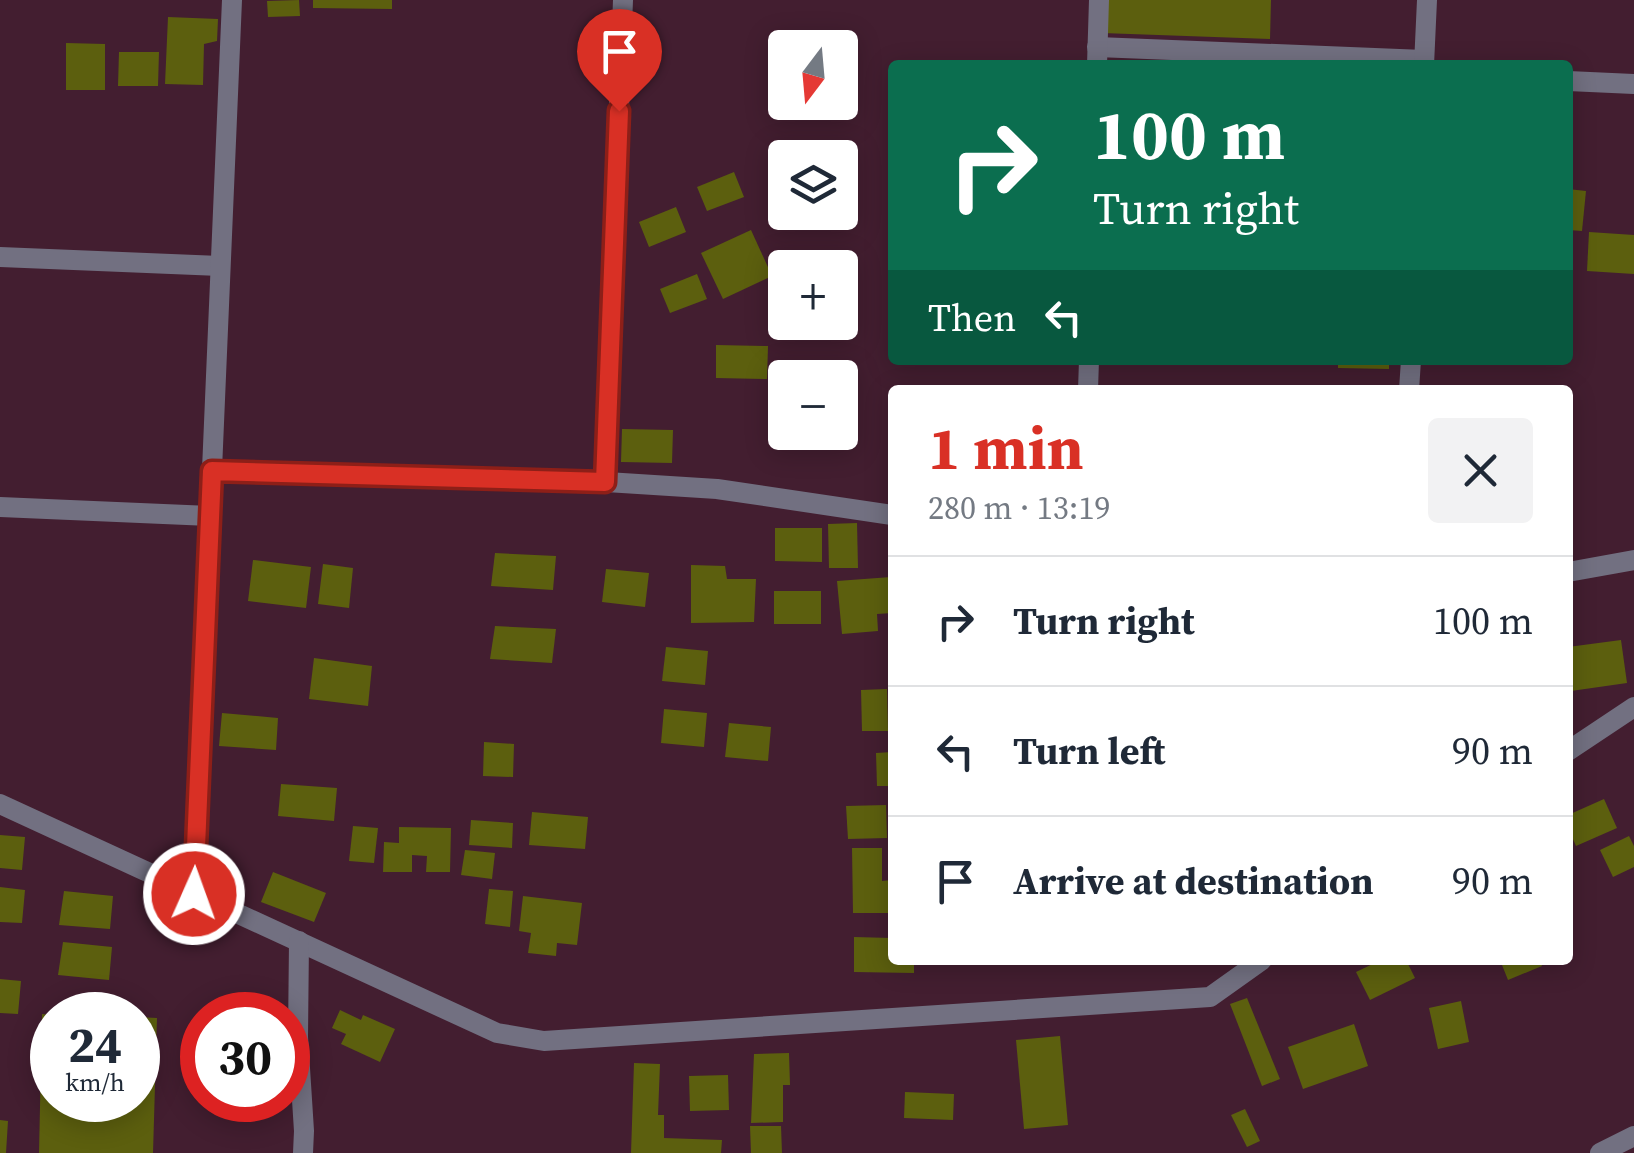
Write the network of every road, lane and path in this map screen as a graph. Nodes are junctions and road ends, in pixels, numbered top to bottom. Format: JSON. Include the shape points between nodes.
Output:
{"nodes":[{"id":1,"x":232,"y":0,"type":"edge"},
{"id":2,"x":623,"y":0,"type":"edge"},
{"id":3,"x":1098,"y":0,"type":"edge"},
{"id":4,"x":1427,"y":0,"type":"edge"},
{"id":5,"x":1097,"y":56,"type":"edge"},
{"id":6,"x":1315,"y":60,"type":"edge"},
{"id":7,"x":1424,"y":60,"type":"edge"},
{"id":8,"x":1573,"y":81,"type":"edge"},
{"id":9,"x":1634,"y":84,"type":"edge"},
{"id":10,"x":0,"y":257,"type":"edge"},
{"id":11,"x":220,"y":266,"type":"junction"},
{"id":12,"x":212,"y":471,"type":"junction"},
{"id":13,"x":605,"y":482,"type":"junction"},
{"id":14,"x":0,"y":508,"type":"edge"},
{"id":15,"x":888,"y":514,"type":"edge"},
{"id":16,"x":210,"y":516,"type":"junction"},
{"id":17,"x":1634,"y":560,"type":"edge"},
{"id":18,"x":1573,"y":571,"type":"edge"},
{"id":19,"x":1634,"y":707,"type":"edge"},
{"id":20,"x":1573,"y":748,"type":"edge"},
{"id":21,"x":0,"y":804,"type":"edge"},
{"id":22,"x":194,"y":894,"type":"junction"},
{"id":23,"x":298,"y":941,"type":"junction"},
{"id":24,"x":1255,"y":965,"type":"edge"},
{"id":25,"x":1634,"y":1136,"type":"edge"},
{"id":26,"x":303,"y":1153,"type":"edge"},
{"id":27,"x":1600,"y":1153,"type":"edge"}],
"edges":[{"from":1,"to":11,"type":"street"},
{"from":2,"to":13,"type":"street"},
{"from":3,"to":5,"type":"street"},
{"from":4,"to":7,"type":"street"},
{"from":5,"to":6,"type":"street"},
{"from":8,"to":9,"type":"street"},
{"from":10,"to":11,"type":"street"},
{"from":11,"to":12,"type":"street"},
{"from":12,"to":13,"type":"street"},
{"from":12,"to":16,"type":"street"},
{"from":13,"to":15,"type":"street","via":[[717,488]]},
{"from":14,"to":16,"type":"street"},
{"from":16,"to":22,"type":"street"},
{"from":17,"to":18,"type":"street"},
{"from":19,"to":20,"type":"street"},
{"from":21,"to":22,"type":"street"},
{"from":22,"to":23,"type":"street"},
{"from":23,"to":24,"type":"street","via":[[497,1033],[544,1041],[1210,997]]},
{"from":23,"to":26,"type":"street"},
{"from":25,"to":27,"type":"street"}]}
